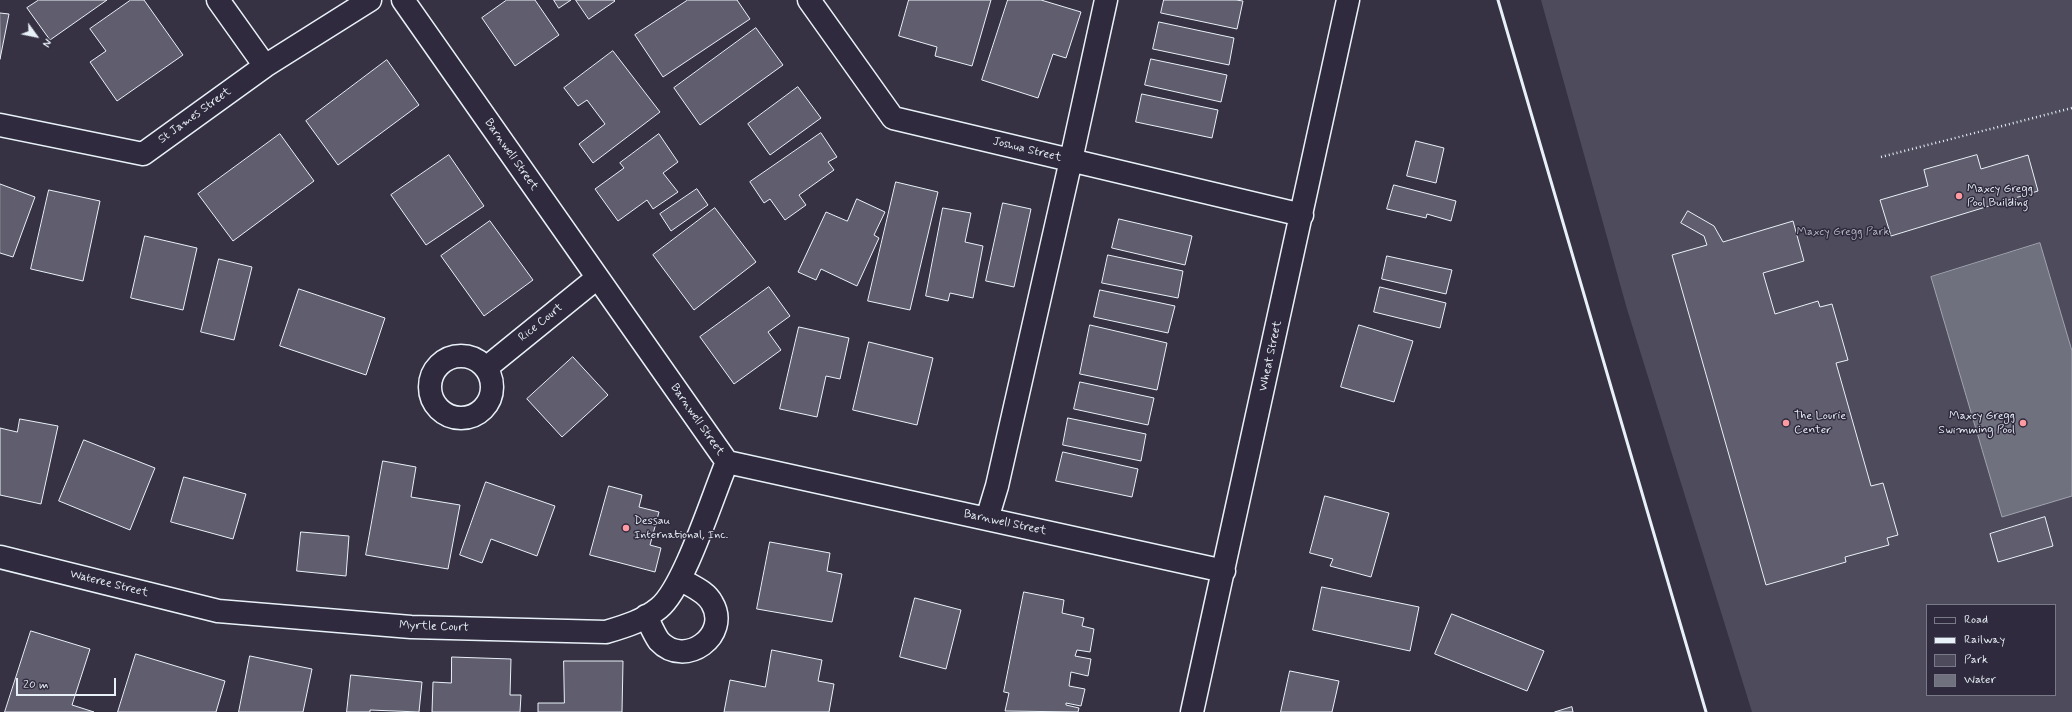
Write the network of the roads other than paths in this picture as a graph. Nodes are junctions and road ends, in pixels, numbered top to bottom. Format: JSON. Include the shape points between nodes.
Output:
{"nodes":[{"id":1,"x":218,"y":0,"type":"edge"},
{"id":2,"x":370,"y":0,"type":"edge"},
{"id":3,"x":403,"y":0,"type":"edge"},
{"id":4,"x":809,"y":0,"type":"edge"},
{"id":5,"x":1106,"y":0,"type":"edge"},
{"id":6,"x":1348,"y":0,"type":"edge"},
{"id":7,"x":265,"y":66,"type":"junction"},
{"id":8,"x":0,"y":125,"type":"edge"},
{"id":9,"x":1071,"y":160,"type":"junction"},
{"id":10,"x":1302,"y":215,"type":"junction"},
{"id":11,"x":597,"y":278,"type":"junction"},
{"id":12,"x":486,"y":368,"type":"dead end"},
{"id":13,"x":727,"y":462,"type":"junction"},
{"id":14,"x":987,"y":519,"type":"junction"},
{"id":15,"x":0,"y":557,"type":"edge"},
{"id":16,"x":1224,"y":571,"type":"junction"},
{"id":17,"x":680,"y":579,"type":"junction"},
{"id":18,"x":218,"y":611,"type":"joint"},
{"id":19,"x":646,"y":616,"type":"junction"},
{"id":20,"x":1192,"y":712,"type":"edge"}],
"edges":[{"from":1,"to":7,"type":"street"},
{"from":2,"to":7,"type":"street","name":"St James Street"},
{"from":3,"to":11,"type":"street","name":"Barnwell Street"},
{"from":4,"to":9,"type":"street","name":"Joshua Street","via":[[893,118]]},
{"from":5,"to":9,"type":"street"},
{"from":6,"to":10,"type":"street","name":"Wheat Street"},
{"from":7,"to":8,"type":"street","name":"St James Street","via":[[143,154]]},
{"from":9,"to":10,"type":"street","name":"Joshua Street"},
{"from":9,"to":14,"type":"street"},
{"from":10,"to":16,"type":"street","name":"Wheat Street"},
{"from":11,"to":12,"type":"street","name":"Rice Court"},
{"from":11,"to":13,"type":"street","name":"Barnwell Street"},
{"from":13,"to":14,"type":"street","name":"Barnwell Street"},
{"from":13,"to":17,"type":"street","name":"Myrtle Court"},
{"from":14,"to":16,"type":"street","name":"Barnwell Street"},
{"from":15,"to":18,"type":"street","name":"Wateree Street"},
{"from":16,"to":20,"type":"street","name":"Wheat Street"},
{"from":17,"to":19,"type":"street","name":"Myrtle Court","via":[[660,607]]},
{"from":17,"to":19,"type":"street","via":[[705,594],[712,602],[716,612],[716,623],[708,641],[689,652],[668,648],[660,641]]},
{"from":18,"to":19,"type":"street","name":"Myrtle Court","via":[[411,627],[606,632],[635,623]]}]}
